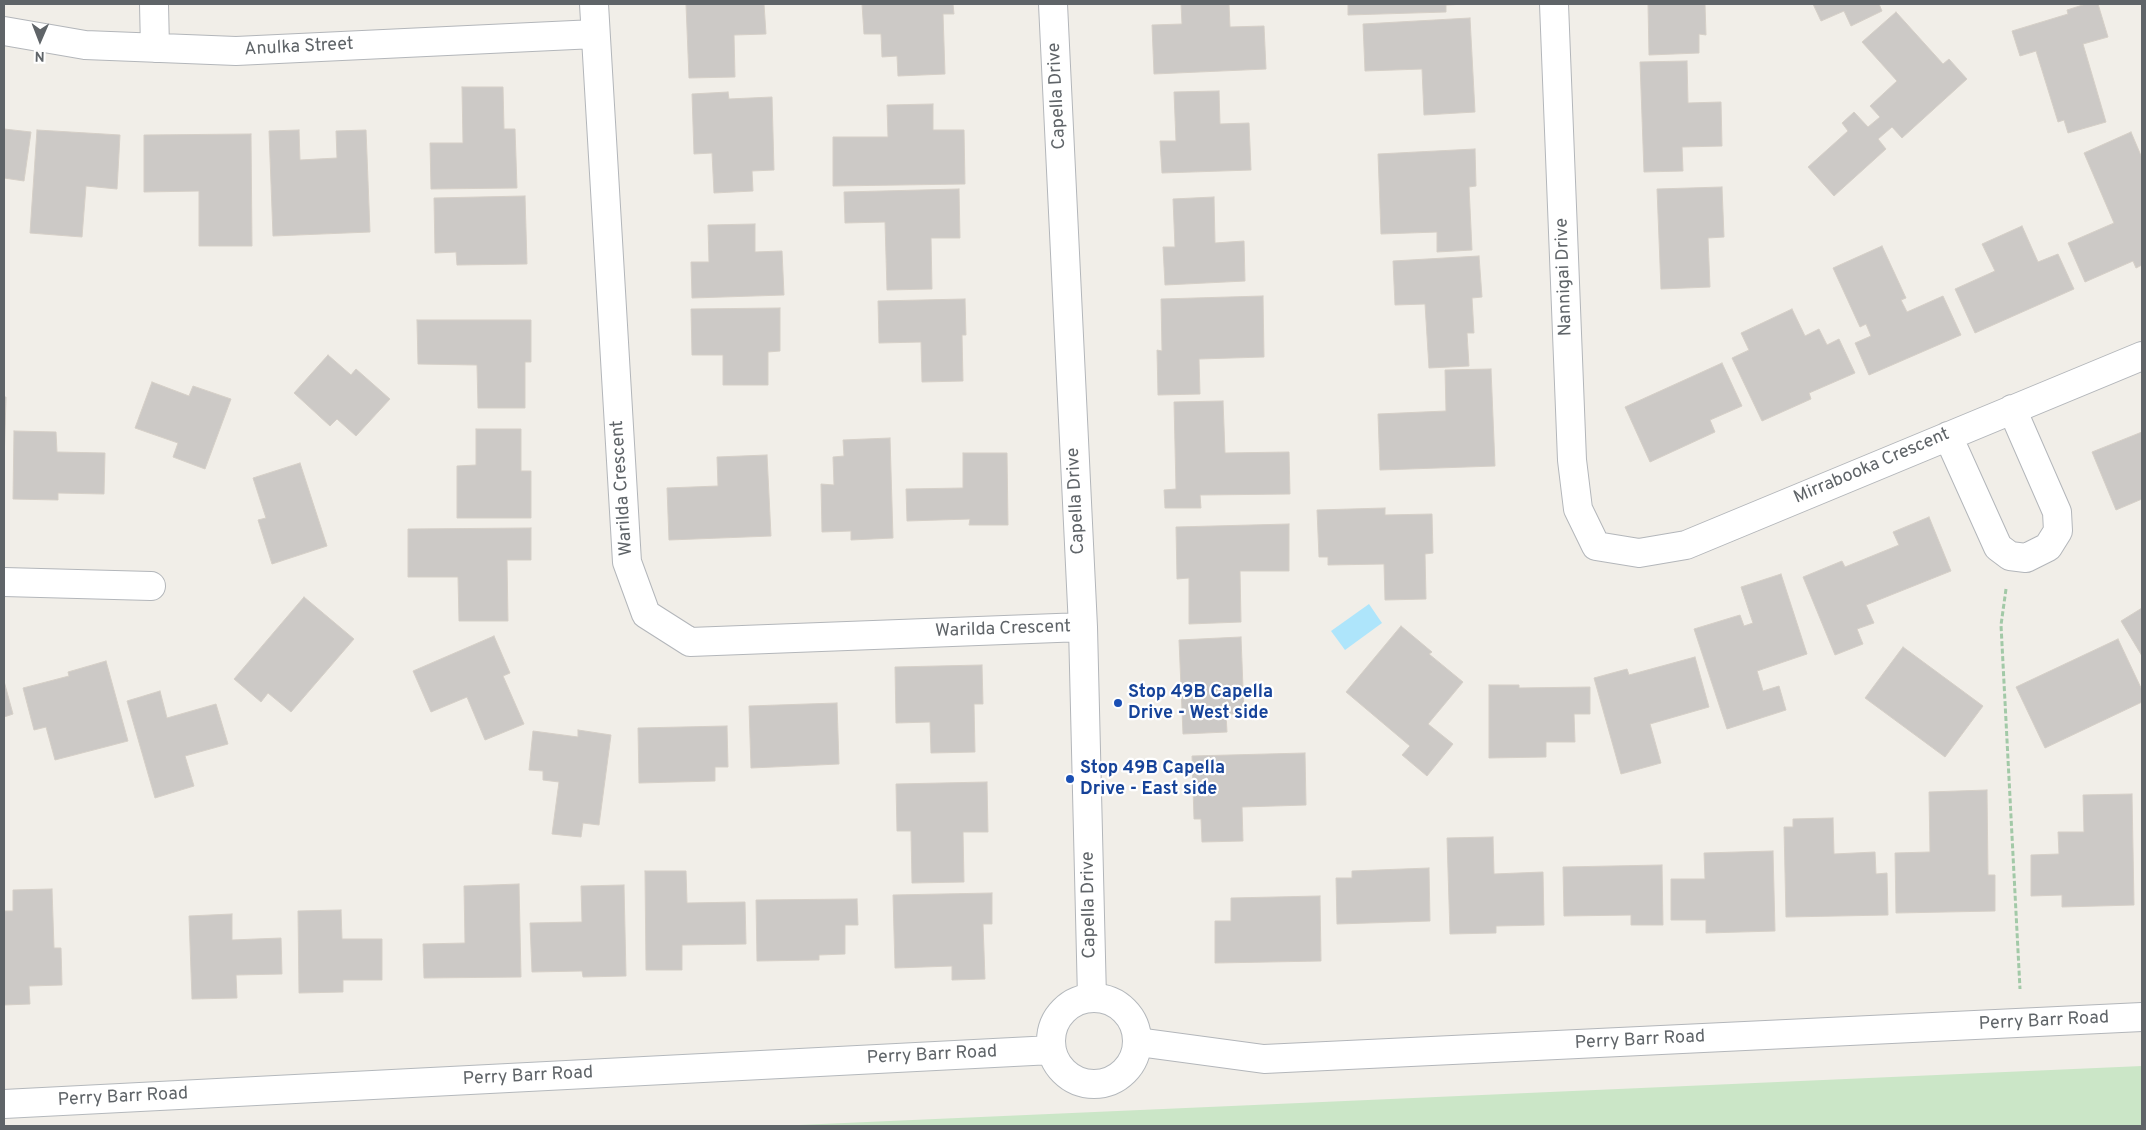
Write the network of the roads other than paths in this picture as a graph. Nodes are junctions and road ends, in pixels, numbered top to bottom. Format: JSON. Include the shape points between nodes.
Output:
{"nodes":[{"id":1,"x":154,"y":4,"type":"edge"},
{"id":2,"x":594,"y":4,"type":"edge"},
{"id":3,"x":1053,"y":4,"type":"edge"},
{"id":4,"x":1554,"y":4,"type":"edge"},
{"id":5,"x":4,"y":31,"type":"edge"},
{"id":6,"x":595,"y":34,"type":"junction"},
{"id":7,"x":154,"y":48,"type":"junction"},
{"id":8,"x":2142,"y":356,"type":"edge"},
{"id":9,"x":2012,"y":409,"type":"junction"},
{"id":10,"x":1948,"y":436,"type":"junction"},
{"id":11,"x":1596,"y":546,"type":"joint"},
{"id":12,"x":4,"y":582,"type":"edge"},
{"id":13,"x":151,"y":586,"type":"dead end"},
{"id":14,"x":1083,"y":627,"type":"junction"},
{"id":15,"x":1092,"y":998,"type":"junction"},
{"id":16,"x":2142,"y":1017,"type":"edge"},
{"id":17,"x":1138,"y":1042,"type":"junction"},
{"id":18,"x":1052,"y":1050,"type":"junction"},
{"id":19,"x":4,"y":1104,"type":"edge"}],
"edges":[{"from":1,"to":7,"type":"street"},
{"from":2,"to":6,"type":"street","name":"Warilda Crescent"},
{"from":3,"to":14,"type":"street","name":"Capella Drive"},
{"from":4,"to":11,"type":"street","name":"Nannigai Drive","via":[[1572,460],[1578,509]]},
{"from":5,"to":7,"type":"street","name":"Anulka Street","via":[[85,45]]},
{"from":6,"to":7,"type":"street","name":"Anulka Street","via":[[236,51]]},
{"from":6,"to":14,"type":"street","name":"Warilda Crescent","via":[[627,562],[646,614],[690,642]]},
{"from":8,"to":9,"type":"street","name":"Mirrabooka Crescent"},
{"from":9,"to":10,"type":"street","name":"Mirrabooka Crescent"},
{"from":9,"to":10,"type":"street","via":[[2057,512],[2058,531],[2048,547],[2026,558],[2010,556],[1998,547]]},
{"from":10,"to":11,"type":"street","name":"Mirrabooka Crescent","via":[[1686,545],[1639,553]]},
{"from":12,"to":13,"type":"street"},
{"from":14,"to":15,"type":"street","name":"Capella Drive"},
{"from":15,"to":17,"type":"street","via":[[1106,999],[1130,1015]]},
{"from":15,"to":18,"type":"street","via":[[1077,1001],[1060,1015],[1051,1035]]},
{"from":16,"to":17,"type":"street","name":"Perry Barr Road","via":[[1264,1058]]},
{"from":17,"to":18,"type":"street","via":[[1128,1068],[1105,1083],[1078,1081],[1066,1074]]},
{"from":18,"to":19,"type":"street","name":"Perry Barr Road"}]}
